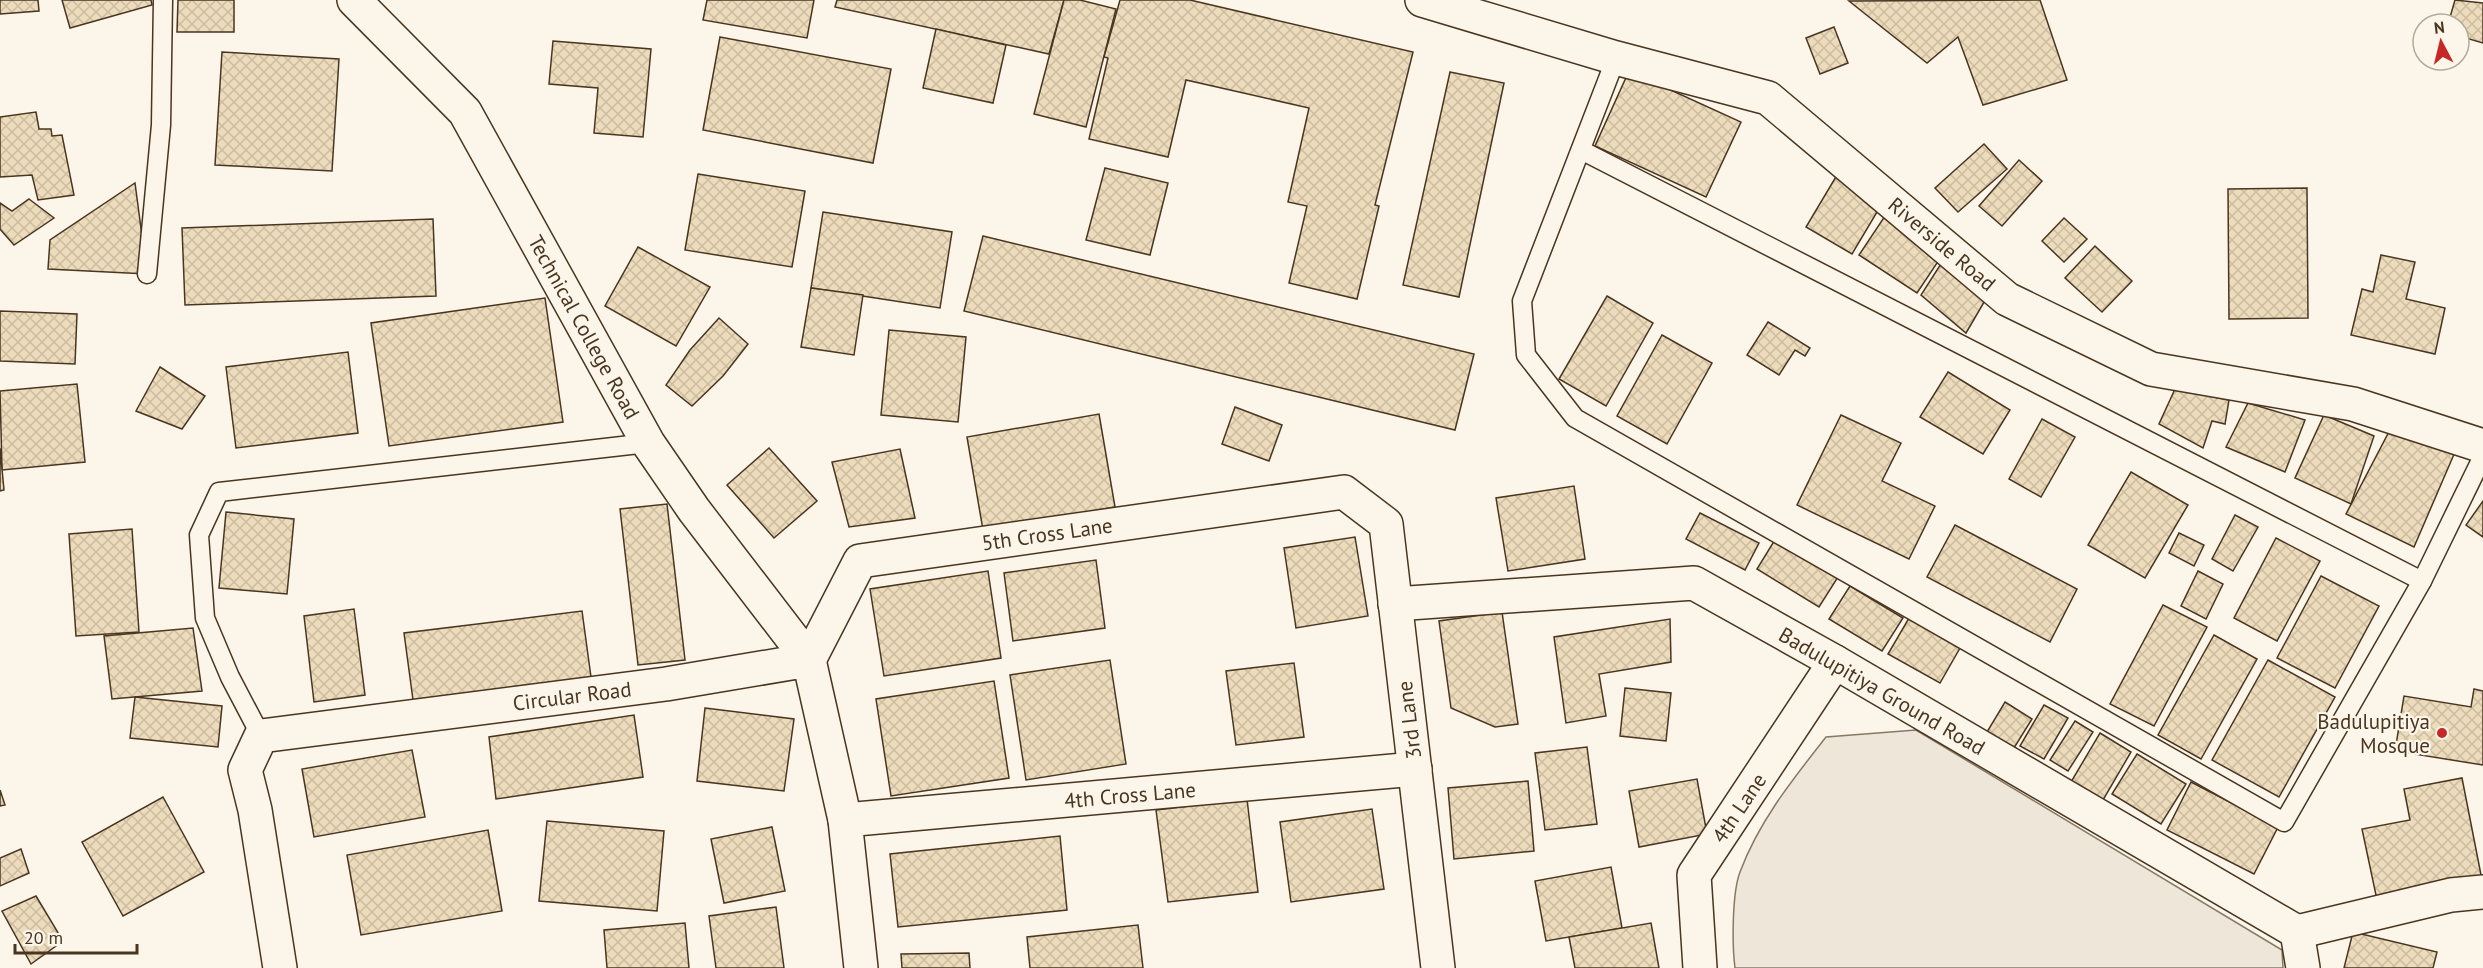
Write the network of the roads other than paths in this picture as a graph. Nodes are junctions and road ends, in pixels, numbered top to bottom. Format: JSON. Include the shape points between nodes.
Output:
{"nodes":[{"id":1,"x":163,"y":0,"type":"edge"},
{"id":2,"x":354,"y":0,"type":"edge"},
{"id":3,"x":1422,"y":0,"type":"edge"},
{"id":4,"x":1616,"y":58,"type":"junction"},
{"id":5,"x":1581,"y":150,"type":"junction"},
{"id":6,"x":147,"y":274,"type":"dead end"},
{"id":7,"x":648,"y":443,"type":"junction"},
{"id":8,"x":2483,"y":446,"type":"edge"},
{"id":9,"x":2483,"y":456,"type":"edge"},
{"id":10,"x":1344,"y":492,"type":"joint"},
{"id":11,"x":2422,"y":581,"type":"junction"},
{"id":12,"x":1395,"y":604,"type":"junction"},
{"id":13,"x":810,"y":660,"type":"junction"},
{"id":14,"x":1835,"y":662,"type":"junction"},
{"id":15,"x":261,"y":736,"type":"junction"},
{"id":16,"x":1415,"y":770,"type":"junction"},
{"id":17,"x":845,"y":820,"type":"junction"},
{"id":18,"x":2483,"y":892,"type":"edge"},
{"id":19,"x":2297,"y":933,"type":"junction"},
{"id":20,"x":280,"y":968,"type":"edge"},
{"id":21,"x":861,"y":968,"type":"edge"},
{"id":22,"x":1438,"y":968,"type":"edge"},
{"id":23,"x":1700,"y":968,"type":"edge"},
{"id":24,"x":2303,"y":968,"type":"edge"}],
"edges":[{"from":1,"to":6,"type":"lane","via":[[160,125]]},
{"from":2,"to":7,"type":"street","name":"Technical College Road","via":[[465,112]]},
{"from":3,"to":4,"type":"street","name":"Riverside Road"},
{"from":4,"to":5,"type":"lane"},
{"from":4,"to":8,"type":"street","name":"Riverside Road","via":[[1768,98],[2007,299],[2151,369],[2353,404]]},
{"from":5,"to":11,"type":"lane"},
{"from":5,"to":11,"type":"lane","via":[[1522,301],[1526,356],[1575,418],[2284,822]]},
{"from":7,"to":13,"type":"street","name":"Technical College Road","via":[[694,510]]},
{"from":7,"to":15,"type":"lane","via":[[219,492],[199,535],[205,618]]},
{"from":9,"to":11,"type":"lane"},
{"from":10,"to":12,"type":"street","name":"3rd Lane","via":[[1386,524]]},
{"from":10,"to":13,"type":"street","name":"5th Cross Lane","via":[[860,561]]},
{"from":12,"to":14,"type":"street","name":"Badulupitiya Ground Road","via":[[1694,583]]},
{"from":12,"to":16,"type":"street","name":"3rd Lane"},
{"from":13,"to":15,"type":"street","name":"Circular Road","via":[[654,685]]},
{"from":13,"to":17,"type":"street"},
{"from":14,"to":19,"type":"street","name":"Badulupitiya Ground Road"},
{"from":14,"to":23,"type":"street","name":"4th Lane","via":[[1694,875]]},
{"from":15,"to":20,"type":"street","via":[[244,771],[255,810]]},
{"from":16,"to":17,"type":"street","name":"4th Cross Lane"},
{"from":16,"to":22,"type":"street","name":"3rd Lane"},
{"from":17,"to":21,"type":"street"},
{"from":18,"to":19,"type":"street","via":[[2451,895]]},
{"from":19,"to":24,"type":"street"}]}
